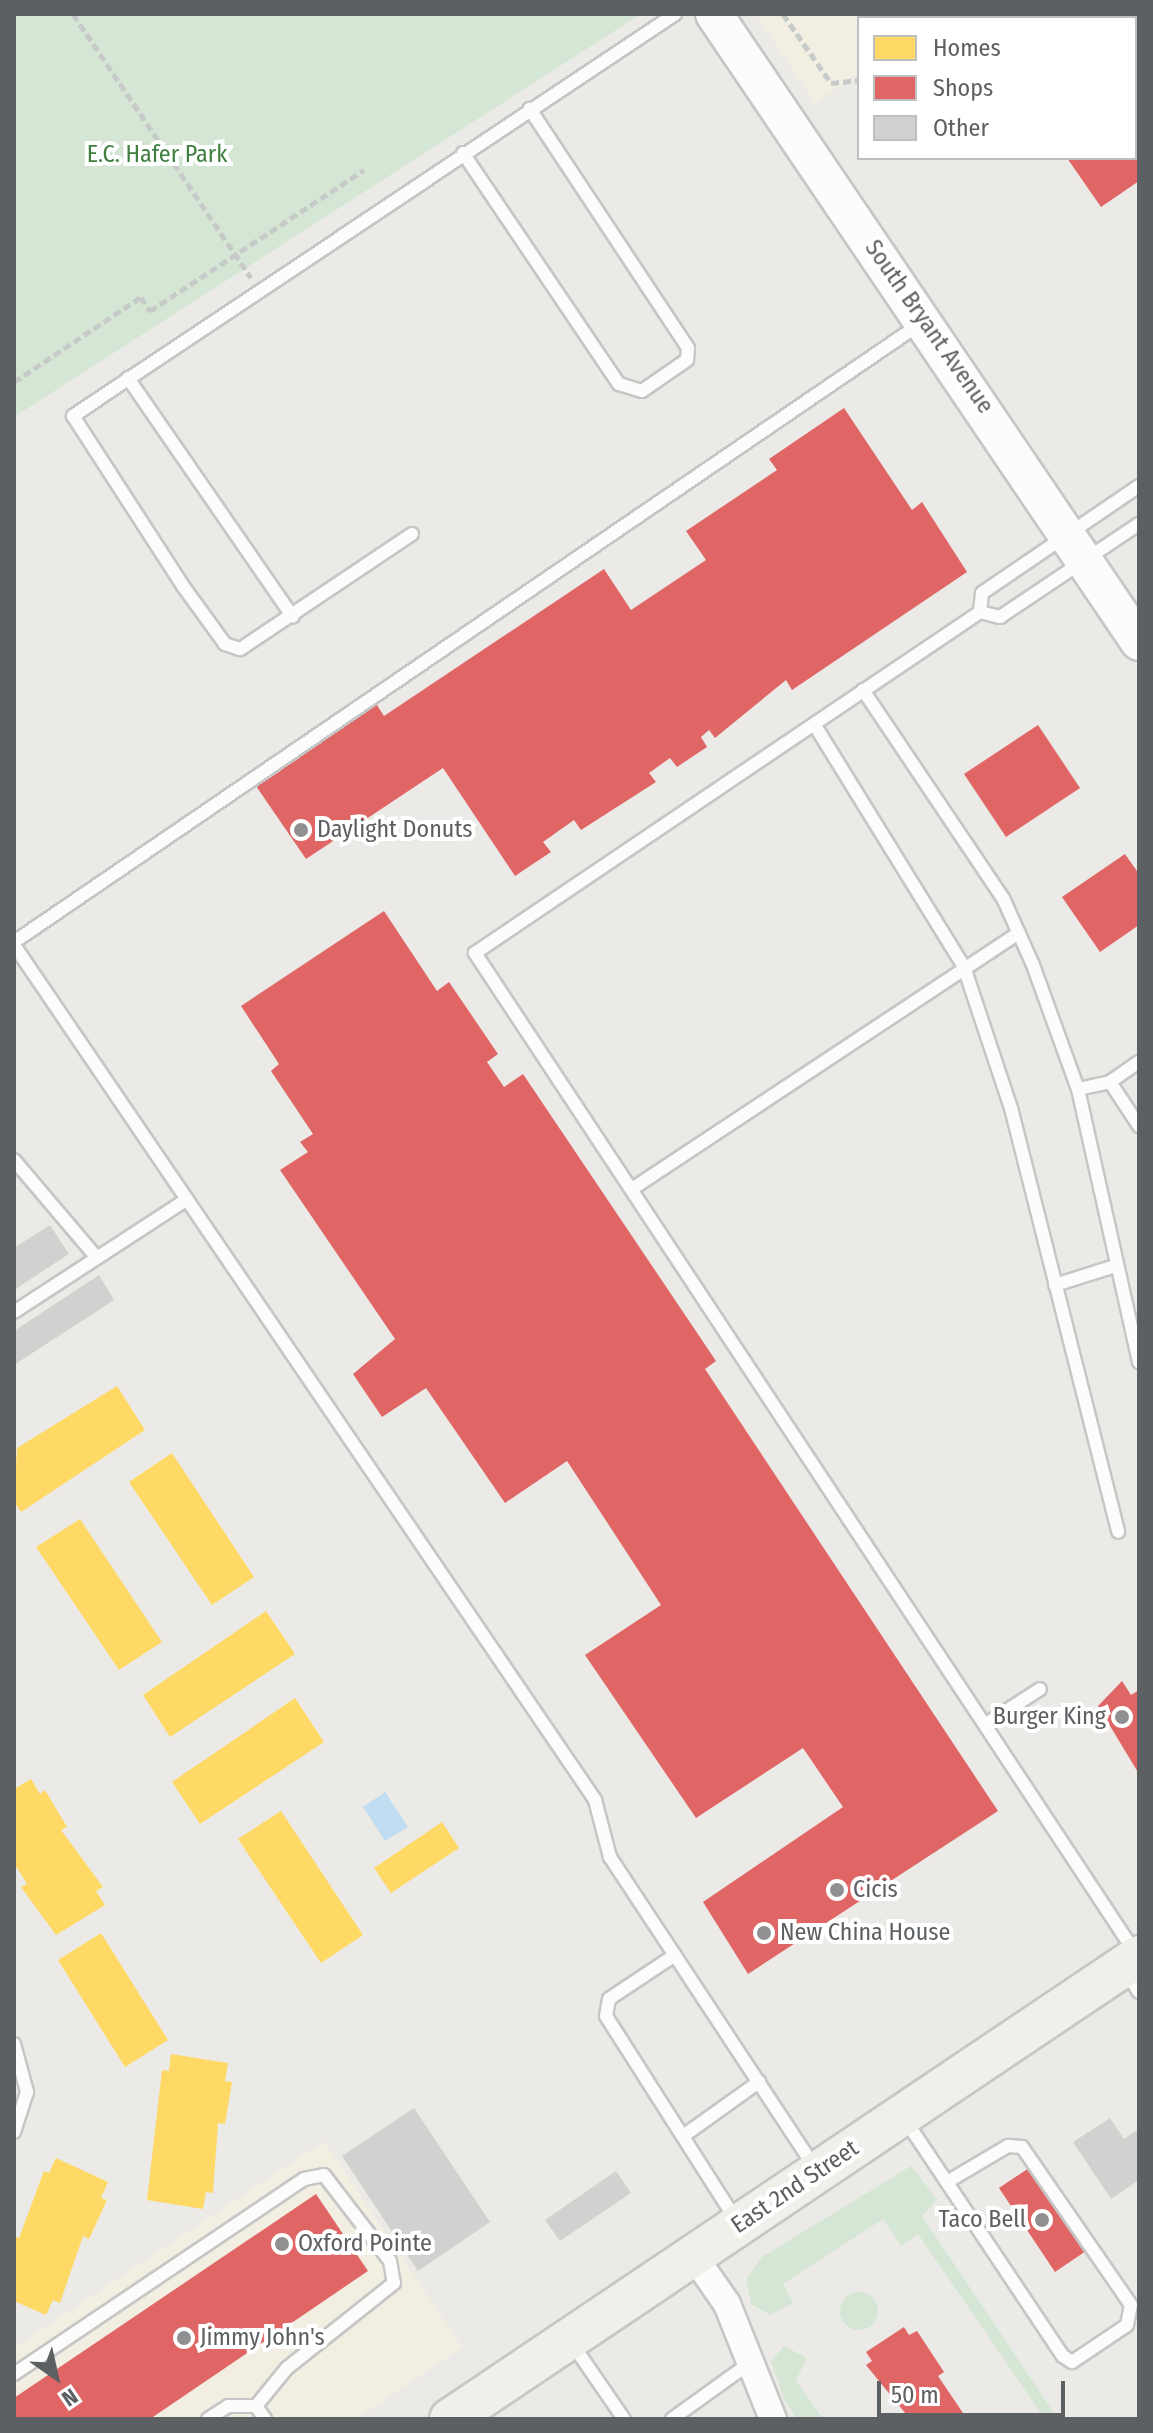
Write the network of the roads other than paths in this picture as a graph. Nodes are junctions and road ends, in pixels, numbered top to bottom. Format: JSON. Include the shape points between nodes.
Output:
{"nodes":[{"id":1,"x":675,"y":14,"type":"edge"},
{"id":2,"x":714,"y":14,"type":"edge"},
{"id":3,"x":530,"y":109,"type":"junction"},
{"id":4,"x":463,"y":153,"type":"junction"},
{"id":5,"x":925,"y":320,"type":"junction"},
{"id":6,"x":128,"y":378,"type":"junction"},
{"id":7,"x":1139,"y":486,"type":"edge"},
{"id":8,"x":1139,"y":524,"type":"edge"},
{"id":9,"x":412,"y":534,"type":"dead end"},
{"id":10,"x":1076,"y":547,"type":"junction"},
{"id":11,"x":980,"y":612,"type":"junction"},
{"id":12,"x":293,"y":617,"type":"junction"},
{"id":13,"x":1139,"y":642,"type":"edge"},
{"id":14,"x":863,"y":690,"type":"junction"},
{"id":15,"x":814,"y":724,"type":"junction"},
{"id":16,"x":1019,"y":933,"type":"junction"},
{"id":17,"x":14,"y":943,"type":"edge"},
{"id":18,"x":964,"y":967,"type":"junction"},
{"id":19,"x":1139,"y":1062,"type":"edge"},
{"id":20,"x":1110,"y":1082,"type":"junction"},
{"id":21,"x":1078,"y":1089,"type":"junction"},
{"id":22,"x":1139,"y":1126,"type":"edge"},
{"id":23,"x":14,"y":1160,"type":"edge"},
{"id":24,"x":632,"y":1189,"type":"junction"},
{"id":25,"x":183,"y":1202,"type":"junction"},
{"id":26,"x":97,"y":1258,"type":"junction"},
{"id":27,"x":1115,"y":1266,"type":"junction"},
{"id":28,"x":1055,"y":1285,"type":"junction"},
{"id":29,"x":14,"y":1312,"type":"edge"},
{"id":30,"x":1139,"y":1362,"type":"edge"},
{"id":31,"x":1118,"y":1532,"type":"dead end"},
{"id":32,"x":1040,"y":1689,"type":"dead end"},
{"id":33,"x":986,"y":1724,"type":"junction"},
{"id":34,"x":675,"y":1955,"type":"junction"},
{"id":35,"x":1135,"y":1968,"type":"edge"},
{"id":36,"x":14,"y":2044,"type":"edge"},
{"id":37,"x":759,"y":2082,"type":"junction"},
{"id":38,"x":902,"y":2115,"type":"junction"},
{"id":39,"x":14,"y":2132,"type":"edge"},
{"id":40,"x":686,"y":2134,"type":"junction"},
{"id":41,"x":818,"y":2172,"type":"junction"},
{"id":42,"x":947,"y":2182,"type":"junction"},
{"id":43,"x":739,"y":2225,"type":"junction"},
{"id":44,"x":693,"y":2255,"type":"junction"},
{"id":45,"x":569,"y":2339,"type":"junction"},
{"id":46,"x":750,"y":2363,"type":"junction"},
{"id":47,"x":14,"y":2374,"type":"edge"},
{"id":48,"x":256,"y":2406,"type":"junction"},
{"id":49,"x":208,"y":2419,"type":"edge"},
{"id":50,"x":265,"y":2419,"type":"edge"},
{"id":51,"x":450,"y":2419,"type":"edge"},
{"id":52,"x":624,"y":2419,"type":"edge"},
{"id":53,"x":672,"y":2419,"type":"edge"},
{"id":54,"x":773,"y":2419,"type":"edge"}],
"edges":[{"from":1,"to":3,"type":"lane"},
{"from":2,"to":5,"type":"main road","name":"South Bryant Avenue"},
{"from":3,"to":4,"type":"lane"},
{"from":3,"to":4,"type":"lane","via":[[688,348],[687,360],[642,391],[619,384]]},
{"from":4,"to":6,"type":"lane"},
{"from":5,"to":10,"type":"main road","name":"South Bryant Avenue"},
{"from":5,"to":17,"type":"lane"},
{"from":6,"to":12,"type":"lane"},
{"from":6,"to":12,"type":"lane","via":[[73,416],[183,586],[225,644],[240,649]]},
{"from":7,"to":10,"type":"lane"},
{"from":8,"to":10,"type":"lane"},
{"from":9,"to":12,"type":"lane"},
{"from":10,"to":11,"type":"lane","via":[[982,593]]},
{"from":10,"to":11,"type":"lane","via":[[1000,617]]},
{"from":10,"to":13,"type":"main road","name":"South Bryant Avenue"},
{"from":11,"to":14,"type":"lane"},
{"from":14,"to":15,"type":"lane"},
{"from":14,"to":16,"type":"lane"},
{"from":15,"to":18,"type":"lane"},
{"from":15,"to":24,"type":"lane","via":[[475,953]]},
{"from":16,"to":18,"type":"lane"},
{"from":16,"to":21,"type":"lane"},
{"from":17,"to":25,"type":"lane"},
{"from":18,"to":24,"type":"lane"},
{"from":18,"to":28,"type":"lane","via":[[1011,1108]]},
{"from":19,"to":20,"type":"lane"},
{"from":20,"to":21,"type":"lane"},
{"from":20,"to":22,"type":"lane"},
{"from":21,"to":27,"type":"lane"},
{"from":23,"to":26,"type":"lane"},
{"from":24,"to":33,"type":"lane"},
{"from":25,"to":26,"type":"lane"},
{"from":25,"to":34,"type":"lane","via":[[357,1440],[595,1800],[610,1857]]},
{"from":26,"to":29,"type":"lane"},
{"from":27,"to":28,"type":"lane"},
{"from":27,"to":30,"type":"lane"},
{"from":28,"to":31,"type":"lane"},
{"from":32,"to":33,"type":"lane"},
{"from":33,"to":35,"type":"lane"},
{"from":34,"to":37,"type":"lane"},
{"from":34,"to":40,"type":"lane","via":[[609,1999],[606,2016]]},
{"from":35,"to":38,"type":"main road","name":"East 2nd Street"},
{"from":36,"to":39,"type":"lane","via":[[27,2092]]},
{"from":37,"to":40,"type":"lane"},
{"from":37,"to":41,"type":"lane"},
{"from":38,"to":41,"type":"main road","name":"East 2nd Street"},
{"from":38,"to":42,"type":"lane"},
{"from":40,"to":43,"type":"lane"},
{"from":41,"to":43,"type":"main road","name":"East 2nd Street"},
{"from":42,"to":42,"type":"lane","via":[[1008,2146],[1025,2151],[1131,2305],[1127,2325],[1072,2362]]},
{"from":43,"to":44,"type":"main road","name":"East 2nd Street"},
{"from":44,"to":45,"type":"main road","name":"East 2nd Street"},
{"from":44,"to":46,"type":"street","via":[[727,2304]]},
{"from":45,"to":51,"type":"main road","name":"East 2nd Street"},
{"from":45,"to":52,"type":"lane"},
{"from":46,"to":53,"type":"lane"},
{"from":46,"to":54,"type":"street"},
{"from":47,"to":48,"type":"lane","via":[[304,2179],[324,2175],[390,2261],[394,2283],[287,2368]]},
{"from":48,"to":49,"type":"lane","via":[[228,2406]]},
{"from":48,"to":50,"type":"lane"}]}
